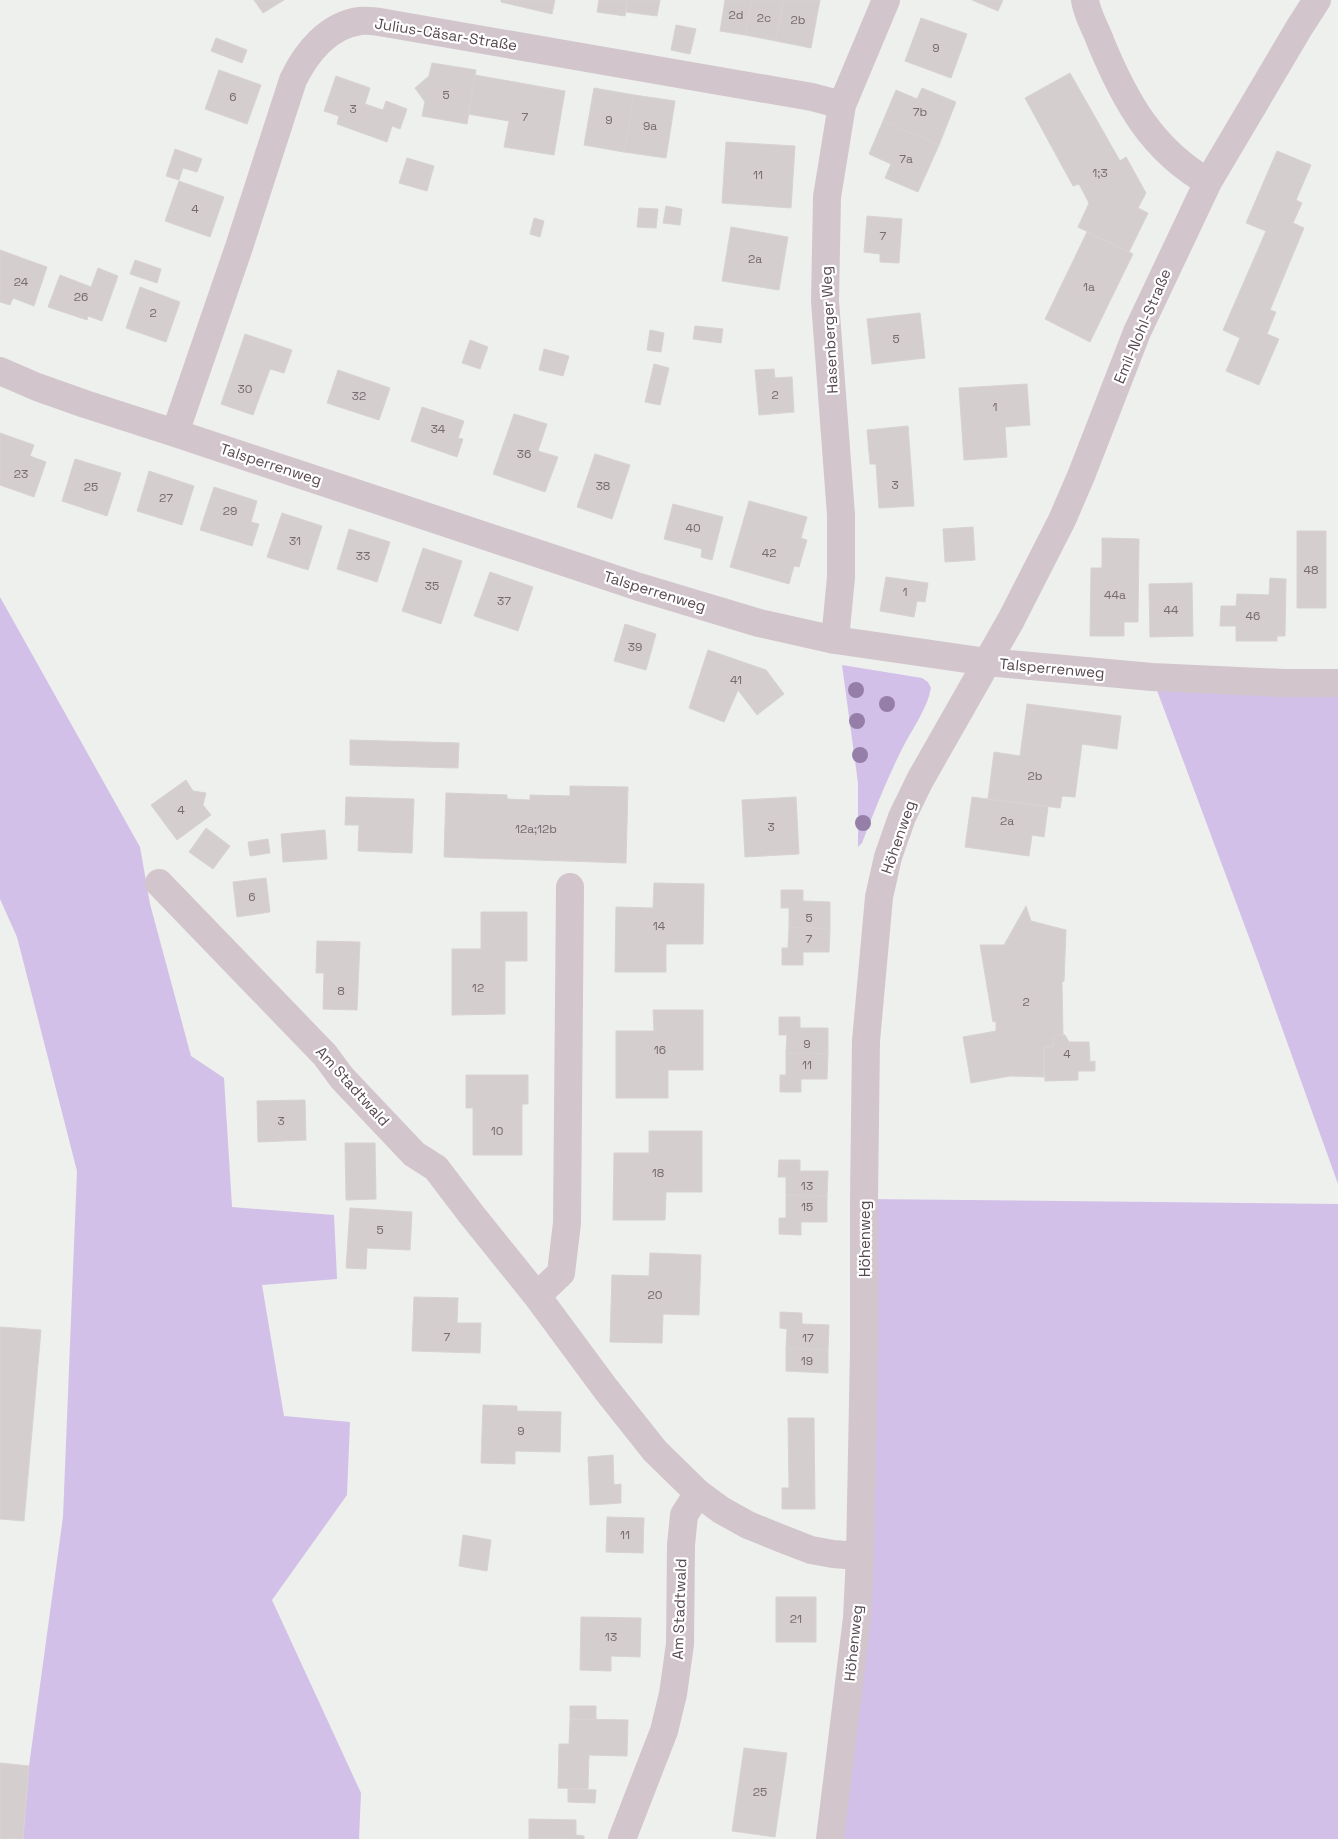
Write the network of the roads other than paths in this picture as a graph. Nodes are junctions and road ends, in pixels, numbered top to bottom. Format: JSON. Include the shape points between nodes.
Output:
{"nodes":[{"id":1,"x":886,"y":0,"type":"edge"},
{"id":2,"x":1085,"y":0,"type":"edge"},
{"id":3,"x":1317,"y":0,"type":"edge"},
{"id":4,"x":842,"y":105,"type":"junction"},
{"id":5,"x":1208,"y":182,"type":"junction"},
{"id":6,"x":0,"y":371,"type":"edge"},
{"id":7,"x":175,"y":432,"type":"junction"},
{"id":8,"x":835,"y":640,"type":"junction"},
{"id":9,"x":987,"y":662,"type":"junction"},
{"id":10,"x":1338,"y":683,"type":"edge"},
{"id":11,"x":159,"y":883,"type":"dead end"},
{"id":12,"x":570,"y":887,"type":"dead end"},
{"id":13,"x":537,"y":1296,"type":"junction"},
{"id":14,"x":698,"y":1493,"type":"junction"},
{"id":15,"x":860,"y":1556,"type":"junction"},
{"id":16,"x":622,"y":1839,"type":"edge"},
{"id":17,"x":830,"y":1839,"type":"edge"}],
"edges":[{"from":1,"to":4,"type":"street","name":"Hasenberger Weg"},
{"from":2,"to":5,"type":"street","via":[[1111,67],[1142,124],[1167,152],[1190,172]]},
{"from":3,"to":5,"type":"street","name":"Emil-Nohl-Straße"},
{"from":4,"to":7,"type":"street","name":"Julius-Cäsar-Straße","via":[[812,97],[391,24],[362,21],[343,26],[314,47],[293,80]]},
{"from":4,"to":8,"type":"street","name":"Hasenberger Weg","via":[[827,196],[825,301],[841,515],[841,577]]},
{"from":5,"to":9,"type":"street","name":"Emil-Nohl-Straße","via":[[1137,332],[1062,520]]},
{"from":6,"to":7,"type":"street","name":"Talsperrenweg","via":[[85,404]]},
{"from":7,"to":8,"type":"street","name":"Talsperrenweg","via":[[639,587],[759,624]]},
{"from":8,"to":9,"type":"street","name":"Talsperrenweg"},
{"from":9,"to":10,"type":"street","name":"Talsperrenweg","via":[[1152,677]]},
{"from":9,"to":15,"type":"street","name":"Höhenweg","via":[[902,817],[888,857],[880,896],[866,1041]]},
{"from":11,"to":13,"type":"street","name":"Am Stadtwald","via":[[325,1055],[342,1078],[414,1154],[436,1168]]},
{"from":12,"to":13,"type":"street","via":[[567,1223],[561,1272]]},
{"from":13,"to":14,"type":"street","name":"Am Stadtwald","via":[[655,1451]]},
{"from":14,"to":15,"type":"street","name":"Am Stadtwald","via":[[748,1525],[780,1538],[811,1550]]},
{"from":14,"to":16,"type":"street","name":"Am Stadtwald","via":[[684,1515],[680,1644],[673,1694],[664,1731]]},
{"from":15,"to":17,"type":"street","name":"Höhenweg","via":[[857,1618]]}]}
